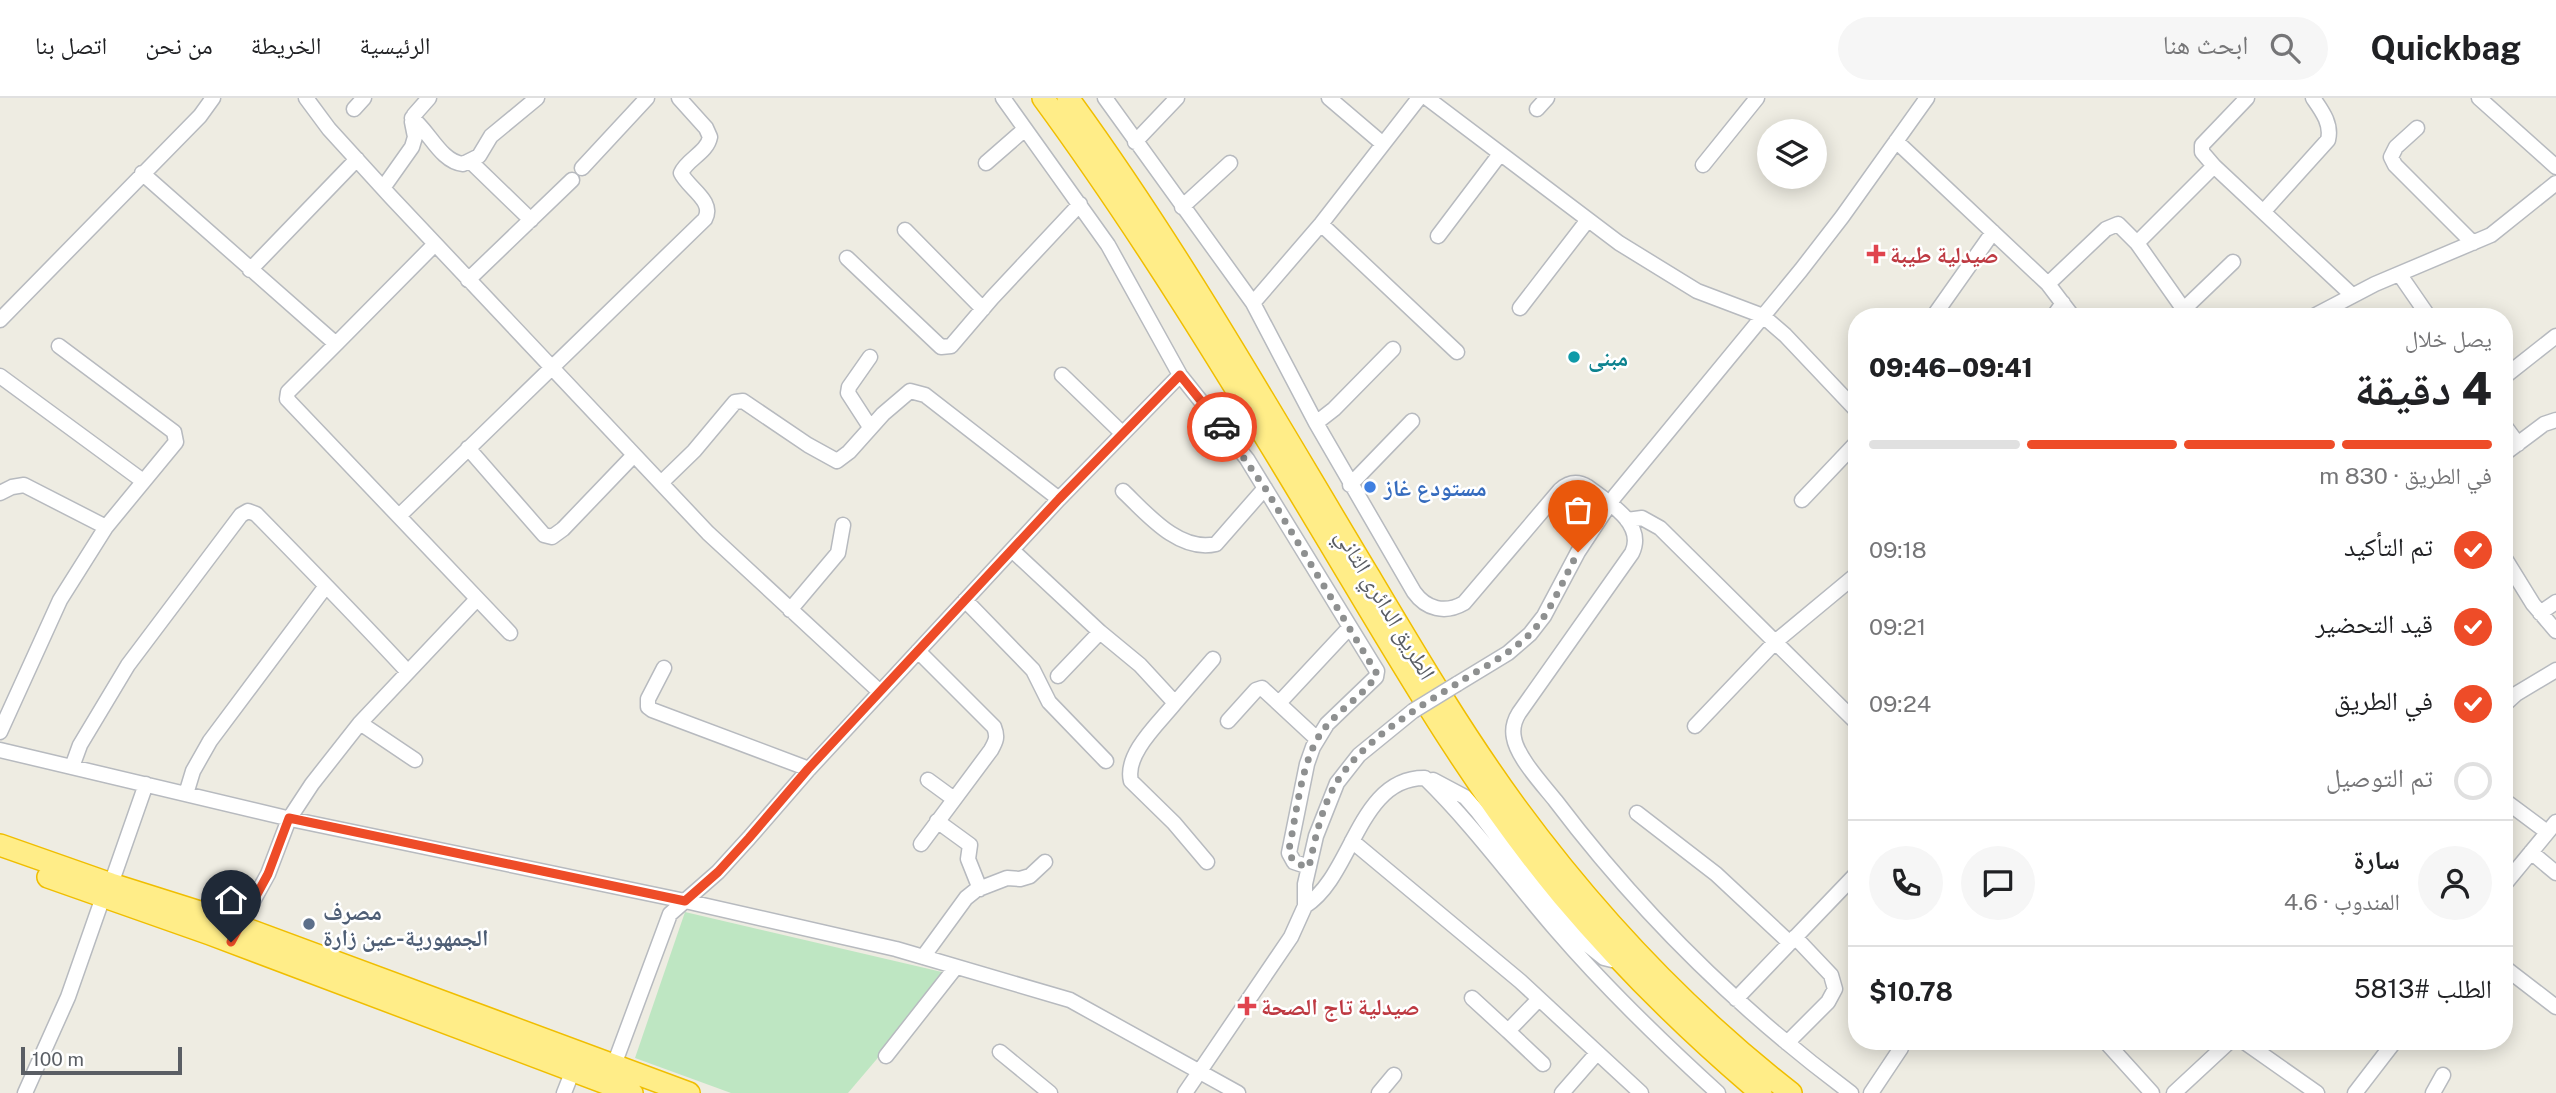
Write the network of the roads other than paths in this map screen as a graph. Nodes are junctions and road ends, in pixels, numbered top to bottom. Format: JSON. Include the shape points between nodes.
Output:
{"nodes":[{"id":1,"x":213,"y":98,"type":"edge"},
{"id":2,"x":306,"y":98,"type":"edge"},
{"id":3,"x":429,"y":98,"type":"edge"},
{"id":4,"x":537,"y":98,"type":"edge"},
{"id":5,"x":647,"y":98,"type":"edge"},
{"id":6,"x":679,"y":98,"type":"edge"},
{"id":7,"x":1003,"y":98,"type":"edge"},
{"id":8,"x":1043,"y":98,"type":"edge"},
{"id":9,"x":1068,"y":98,"type":"edge"},
{"id":10,"x":1105,"y":98,"type":"edge"},
{"id":11,"x":1177,"y":98,"type":"edge"},
{"id":12,"x":1329,"y":98,"type":"edge"},
{"id":13,"x":1419,"y":98,"type":"edge"},
{"id":14,"x":1427,"y":98,"type":"edge"},
{"id":15,"x":1927,"y":98,"type":"edge"},
{"id":16,"x":2247,"y":98,"type":"edge"},
{"id":17,"x":2313,"y":98,"type":"edge"},
{"id":18,"x":2479,"y":98,"type":"edge"},
{"id":19,"x":1748,"y":101,"type":"edge"},
{"id":20,"x":412,"y":118,"type":"junction"},
{"id":21,"x":2417,"y":128,"type":"dead end"},
{"id":22,"x":1025,"y":129,"type":"junction"},
{"id":23,"x":1896,"y":141,"type":"junction"},
{"id":24,"x":1135,"y":142,"type":"junction"},
{"id":25,"x":1383,"y":144,"type":"junction"},
{"id":26,"x":1500,"y":155,"type":"junction"},
{"id":27,"x":357,"y":159,"type":"junction"},
{"id":28,"x":471,"y":162,"type":"junction"},
{"id":29,"x":986,"y":163,"type":"dead end"},
{"id":30,"x":1230,"y":163,"type":"dead end"},
{"id":31,"x":1703,"y":165,"type":"dead end"},
{"id":32,"x":2214,"y":166,"type":"junction"},
{"id":33,"x":2556,"y":167,"type":"edge"},
{"id":34,"x":142,"y":173,"type":"junction"},
{"id":35,"x":2556,"y":183,"type":"edge"},
{"id":36,"x":383,"y":188,"type":"junction"},
{"id":37,"x":1080,"y":204,"type":"junction"},
{"id":38,"x":1182,"y":207,"type":"junction"},
{"id":39,"x":2264,"y":211,"type":"junction"},
{"id":40,"x":531,"y":220,"type":"junction"},
{"id":41,"x":1587,"y":220,"type":"junction"},
{"id":42,"x":1321,"y":224,"type":"junction"},
{"id":43,"x":905,"y":230,"type":"dead end"},
{"id":44,"x":1993,"y":232,"type":"junction"},
{"id":45,"x":1438,"y":236,"type":"dead end"},
{"id":46,"x":2137,"y":243,"type":"junction"},
{"id":47,"x":2473,"y":243,"type":"junction"},
{"id":48,"x":435,"y":244,"type":"junction"},
{"id":49,"x":847,"y":258,"type":"dead end"},
{"id":50,"x":2233,"y":262,"type":"dead end"},
{"id":51,"x":250,"y":270,"type":"junction"},
{"id":52,"x":2400,"y":275,"type":"junction"},
{"id":53,"x":468,"y":280,"type":"junction"},
{"id":54,"x":2048,"y":284,"type":"junction"},
{"id":55,"x":2352,"y":295,"type":"junction"},
{"id":56,"x":1253,"y":303,"type":"junction"},
{"id":57,"x":2063,"y":303,"type":"junction"},
{"id":58,"x":1520,"y":308,"type":"dead end"},
{"id":59,"x":1939,"y":308,"type":"edge"},
{"id":60,"x":2059,"y":308,"type":"edge"},
{"id":61,"x":2067,"y":308,"type":"edge"},
{"id":62,"x":2182,"y":308,"type":"edge"},
{"id":63,"x":2191,"y":308,"type":"edge"},
{"id":64,"x":2328,"y":308,"type":"edge"},
{"id":65,"x":2423,"y":308,"type":"edge"},
{"id":66,"x":983,"y":309,"type":"junction"},
{"id":67,"x":1763,"y":316,"type":"junction"},
{"id":68,"x":0,"y":320,"type":"edge"},
{"id":69,"x":2556,"y":336,"type":"edge"},
{"id":70,"x":336,"y":344,"type":"junction"},
{"id":71,"x":59,"y":346,"type":"dead end"},
{"id":72,"x":1393,"y":349,"type":"dead end"},
{"id":73,"x":1457,"y":352,"type":"dead end"},
{"id":74,"x":870,"y":357,"type":"dead end"},
{"id":75,"x":551,"y":368,"type":"junction"},
{"id":76,"x":2513,"y":370,"type":"edge"},
{"id":77,"x":1062,"y":374,"type":"dead end"},
{"id":78,"x":1180,"y":375,"type":"junction"},
{"id":79,"x":0,"y":376,"type":"edge"},
{"id":80,"x":1848,"y":402,"type":"edge"},
{"id":81,"x":2556,"y":420,"type":"edge"},
{"id":82,"x":1412,"y":421,"type":"dead end"},
{"id":83,"x":1315,"y":424,"type":"junction"},
{"id":84,"x":870,"y":427,"type":"junction"},
{"id":85,"x":1122,"y":433,"type":"junction"},
{"id":86,"x":2513,"y":437,"type":"edge"},
{"id":87,"x":2518,"y":444,"type":"junction"},
{"id":88,"x":468,"y":448,"type":"junction"},
{"id":89,"x":2513,"y":448,"type":"edge"},
{"id":90,"x":1848,"y":451,"type":"edge"},
{"id":91,"x":634,"y":456,"type":"junction"},
{"id":92,"x":143,"y":481,"type":"junction"},
{"id":93,"x":661,"y":484,"type":"junction"},
{"id":94,"x":1350,"y":485,"type":"junction"},
{"id":95,"x":1265,"y":488,"type":"junction"},
{"id":96,"x":1123,"y":491,"type":"dead end"},
{"id":97,"x":0,"y":493,"type":"edge"},
{"id":98,"x":1059,"y":499,"type":"junction"},
{"id":99,"x":1802,"y":500,"type":"dead end"},
{"id":100,"x":1609,"y":505,"type":"junction"},
{"id":101,"x":399,"y":516,"type":"junction"},
{"id":102,"x":1627,"y":520,"type":"junction"},
{"id":103,"x":843,"y":524,"type":"dead end"},
{"id":104,"x":106,"y":527,"type":"junction"},
{"id":105,"x":1012,"y":550,"type":"junction"},
{"id":106,"x":2513,"y":570,"type":"edge"},
{"id":107,"x":1848,"y":581,"type":"edge"},
{"id":108,"x":326,"y":586,"type":"junction"},
{"id":109,"x":478,"y":599,"type":"junction"},
{"id":110,"x":965,"y":600,"type":"junction"},
{"id":111,"x":2556,"y":602,"type":"edge"},
{"id":112,"x":790,"y":610,"type":"junction"},
{"id":113,"x":2540,"y":613,"type":"junction"},
{"id":114,"x":1349,"y":628,"type":"junction"},
{"id":115,"x":2556,"y":631,"type":"edge"},
{"id":116,"x":1100,"y":632,"type":"junction"},
{"id":117,"x":510,"y":634,"type":"dead end"},
{"id":118,"x":1775,"y":642,"type":"junction"},
{"id":119,"x":918,"y":651,"type":"junction"},
{"id":120,"x":1213,"y":659,"type":"dead end"},
{"id":121,"x":664,"y":668,"type":"dead end"},
{"id":122,"x":2556,"y":670,"type":"edge"},
{"id":123,"x":407,"y":671,"type":"junction"},
{"id":124,"x":1058,"y":676,"type":"dead end"},
{"id":125,"x":880,"y":692,"type":"junction"},
{"id":126,"x":2513,"y":697,"type":"edge"},
{"id":127,"x":1175,"y":703,"type":"junction"},
{"id":128,"x":1279,"y":703,"type":"junction"},
{"id":129,"x":1848,"y":714,"type":"edge"},
{"id":130,"x":1228,"y":722,"type":"dead end"},
{"id":131,"x":360,"y":723,"type":"junction"},
{"id":132,"x":1695,"y":726,"type":"dead end"},
{"id":133,"x":0,"y":732,"type":"edge"},
{"id":134,"x":1317,"y":739,"type":"junction"},
{"id":135,"x":0,"y":750,"type":"edge"},
{"id":136,"x":415,"y":760,"type":"dead end"},
{"id":137,"x":1106,"y":761,"type":"dead end"},
{"id":138,"x":72,"y":767,"type":"junction"},
{"id":139,"x":808,"y":769,"type":"junction"},
{"id":140,"x":1425,"y":778,"type":"junction"},
{"id":141,"x":928,"y":780,"type":"dead end"},
{"id":142,"x":146,"y":785,"type":"junction"},
{"id":143,"x":186,"y":794,"type":"junction"},
{"id":144,"x":954,"y":799,"type":"junction"},
{"id":145,"x":2513,"y":805,"type":"edge"},
{"id":146,"x":1637,"y":813,"type":"dead end"},
{"id":147,"x":289,"y":818,"type":"junction"},
{"id":148,"x":937,"y":821,"type":"junction"},
{"id":149,"x":2552,"y":827,"type":"edge"},
{"id":150,"x":1352,"y":841,"type":"junction"},
{"id":151,"x":921,"y":844,"type":"dead end"},
{"id":152,"x":0,"y":845,"type":"edge"},
{"id":153,"x":2531,"y":852,"type":"junction"},
{"id":154,"x":0,"y":860,"type":"edge"},
{"id":155,"x":1045,"y":862,"type":"dead end"},
{"id":156,"x":1207,"y":862,"type":"dead end"},
{"id":157,"x":1309,"y":867,"type":"junction"},
{"id":158,"x":2556,"y":873,"type":"edge"},
{"id":159,"x":2513,"y":874,"type":"edge"},
{"id":160,"x":1848,"y":882,"type":"edge"},
{"id":161,"x":980,"y":889,"type":"junction"},
{"id":162,"x":107,"y":891,"type":"junction"},
{"id":163,"x":685,"y":901,"type":"junction"},
{"id":164,"x":1304,"y":906,"type":"junction"},
{"id":165,"x":235,"y":934,"type":"junction"},
{"id":166,"x":1793,"y":940,"type":"junction"},
{"id":167,"x":923,"y":957,"type":"junction"},
{"id":168,"x":1619,"y":958,"type":"junction"},
{"id":169,"x":956,"y":967,"type":"junction"},
{"id":170,"x":2513,"y":974,"type":"edge"},
{"id":171,"x":1472,"y":998,"type":"dead end"},
{"id":172,"x":1539,"y":999,"type":"junction"},
{"id":173,"x":1736,"y":999,"type":"junction"},
{"id":174,"x":2556,"y":1007,"type":"edge"},
{"id":175,"x":1508,"y":1031,"type":"junction"},
{"id":176,"x":1787,"y":1043,"type":"junction"},
{"id":177,"x":1900,"y":1050,"type":"edge"},
{"id":178,"x":2113,"y":1050,"type":"edge"},
{"id":179,"x":2220,"y":1050,"type":"edge"},
{"id":180,"x":2256,"y":1050,"type":"edge"},
{"id":181,"x":2388,"y":1050,"type":"edge"},
{"id":182,"x":1000,"y":1052,"type":"dead end"},
{"id":183,"x":1597,"y":1053,"type":"junction"},
{"id":184,"x":886,"y":1056,"type":"dead end"},
{"id":185,"x":576,"y":1062,"type":"junction"},
{"id":186,"x":1542,"y":1064,"type":"dead end"},
{"id":187,"x":1200,"y":1071,"type":"junction"},
{"id":188,"x":1395,"y":1075,"type":"dead end"},
{"id":189,"x":2443,"y":1075,"type":"dead end"},
{"id":190,"x":611,"y":1076,"type":"junction"},
{"id":191,"x":25,"y":1093,"type":"edge"},
{"id":192,"x":564,"y":1093,"type":"edge"},
{"id":193,"x":632,"y":1093,"type":"edge"},
{"id":194,"x":689,"y":1093,"type":"edge"},
{"id":195,"x":1050,"y":1093,"type":"edge"},
{"id":196,"x":1185,"y":1093,"type":"edge"},
{"id":197,"x":1238,"y":1093,"type":"edge"},
{"id":198,"x":1379,"y":1093,"type":"edge"},
{"id":199,"x":1562,"y":1093,"type":"edge"},
{"id":200,"x":1641,"y":1093,"type":"edge"},
{"id":201,"x":1718,"y":1093,"type":"edge"},
{"id":202,"x":1760,"y":1093,"type":"edge"},
{"id":203,"x":1791,"y":1093,"type":"edge"},
{"id":204,"x":1851,"y":1093,"type":"edge"},
{"id":205,"x":1871,"y":1093,"type":"edge"},
{"id":206,"x":2152,"y":1093,"type":"edge"},
{"id":207,"x":2174,"y":1093,"type":"edge"},
{"id":208,"x":2317,"y":1093,"type":"edge"},
{"id":209,"x":2355,"y":1093,"type":"edge"},
{"id":210,"x":2433,"y":1093,"type":"edge"}],
"edges":[{"from":1,"to":34,"type":"street"},
{"from":2,"to":27,"type":"street"},
{"from":3,"to":20,"type":"street"},
{"from":4,"to":28,"type":"street","via":[[491,136]]},
{"from":5,"to":40,"type":"street"},
{"from":6,"to":75,"type":"street","via":[[710,136],[708,145],[681,173],[707,204],[708,215]]},
{"from":7,"to":22,"type":"street"},
{"from":8,"to":168,"type":"highway","name":"الطريق الدائري الثاني","via":[[1169,281],[1464,764],[1563,896]]},
{"from":9,"to":203,"type":"highway","name":"الطريق الدائري الثاني","via":[[1166,241],[1431,679],[1517,807],[1581,890],[1636,950],[1722,1035]]},
{"from":10,"to":24,"type":"street"},
{"from":11,"to":24,"type":"street"},
{"from":12,"to":25,"type":"street"},
{"from":13,"to":25,"type":"street"},
{"from":14,"to":26,"type":"street"},
{"from":15,"to":23,"type":"street"},
{"from":16,"to":32,"type":"street","via":[[2203,145],[2202,152]]},
{"from":17,"to":39,"type":"street","via":[[2327,122],[2328,140]]},
{"from":18,"to":33,"type":"street"},
{"from":19,"to":31,"type":"street"},
{"from":20,"to":28,"type":"street","via":[[449,160]]},
{"from":20,"to":36,"type":"street","via":[[414,142]]},
{"from":21,"to":47,"type":"street","via":[[2391,157]]},
{"from":22,"to":29,"type":"street"},
{"from":22,"to":37,"type":"street"},
{"from":23,"to":44,"type":"street"},
{"from":23,"to":67,"type":"street"},
{"from":24,"to":38,"type":"street"},
{"from":25,"to":42,"type":"street"},
{"from":26,"to":41,"type":"street"},
{"from":26,"to":45,"type":"street"},
{"from":27,"to":36,"type":"street"},
{"from":27,"to":51,"type":"street"},
{"from":28,"to":40,"type":"street"},
{"from":30,"to":38,"type":"street"},
{"from":32,"to":39,"type":"street"},
{"from":32,"to":46,"type":"street"},
{"from":34,"to":51,"type":"street"},
{"from":34,"to":68,"type":"street"},
{"from":35,"to":47,"type":"street","via":[[2506,225]]},
{"from":36,"to":48,"type":"street"},
{"from":37,"to":66,"type":"street"},
{"from":37,"to":78,"type":"street"},
{"from":38,"to":56,"type":"street"},
{"from":39,"to":55,"type":"street"},
{"from":40,"to":53,"type":"street"},
{"from":41,"to":58,"type":"street"},
{"from":41,"to":67,"type":"street","via":[[1688,287]]},
{"from":42,"to":56,"type":"street"},
{"from":42,"to":73,"type":"street"},
{"from":43,"to":66,"type":"street"},
{"from":44,"to":54,"type":"street"},
{"from":44,"to":59,"type":"street"},
{"from":46,"to":54,"type":"street","via":[[2118,224],[2111,226]]},
{"from":46,"to":62,"type":"street"},
{"from":47,"to":52,"type":"street"},
{"from":48,"to":53,"type":"street"},
{"from":48,"to":70,"type":"street"},
{"from":49,"to":66,"type":"street","via":[[941,347],[951,346]]},
{"from":50,"to":63,"type":"street"},
{"from":51,"to":70,"type":"street"},
{"from":52,"to":55,"type":"street"},
{"from":52,"to":65,"type":"street"},
{"from":53,"to":75,"type":"street"},
{"from":54,"to":57,"type":"street"},
{"from":55,"to":64,"type":"street"},
{"from":56,"to":83,"type":"street"},
{"from":57,"to":60,"type":"street"},
{"from":57,"to":61,"type":"street"},
{"from":67,"to":80,"type":"street"},
{"from":67,"to":100,"type":"street"},
{"from":69,"to":76,"type":"street"},
{"from":70,"to":101,"type":"street","via":[[288,392],[287,400]]},
{"from":71,"to":92,"type":"street","via":[[176,436],[174,446]]},
{"from":72,"to":83,"type":"street"},
{"from":74,"to":84,"type":"street","via":[[848,393]]},
{"from":75,"to":88,"type":"street"},
{"from":75,"to":91,"type":"street"},
{"from":77,"to":85,"type":"street"},
{"from":78,"to":85,"type":"street"},
{"from":78,"to":95,"type":"street"},
{"from":79,"to":92,"type":"street"},
{"from":81,"to":87,"type":"street"},
{"from":82,"to":94,"type":"street"},
{"from":83,"to":94,"type":"street"},
{"from":84,"to":93,"type":"street","via":[[837,461],[739,400]]},
{"from":84,"to":98,"type":"street","via":[[906,393],[917,391]]},
{"from":85,"to":98,"type":"street"},
{"from":86,"to":87,"type":"street"},
{"from":87,"to":89,"type":"street"},
{"from":88,"to":91,"type":"street","via":[[544,535],[552,537]]},
{"from":88,"to":101,"type":"street"},
{"from":90,"to":99,"type":"street"},
{"from":91,"to":93,"type":"street"},
{"from":92,"to":104,"type":"street"},
{"from":93,"to":112,"type":"street"},
{"from":94,"to":100,"type":"street","via":[[1418,597],[1440,609],[1453,609],[1469,599],[1564,486],[1584,484]]},
{"from":95,"to":96,"type":"street","via":[[1211,545],[1168,533]]},
{"from":95,"to":114,"type":"street"},
{"from":97,"to":104,"type":"street","via":[[24,485]]},
{"from":98,"to":105,"type":"street"},
{"from":100,"to":102,"type":"street"},
{"from":100,"to":157,"type":"street","bridge":true,"via":[[1530,634],[1508,653],[1413,711],[1359,755],[1337,783],[1322,815]]},
{"from":101,"to":109,"type":"street"},
{"from":102,"to":118,"type":"street","via":[[1642,518],[1655,524]]},
{"from":102,"to":173,"type":"street","via":[[1636,536],[1632,553],[1519,713],[1514,742],[1613,872]]},
{"from":103,"to":112,"type":"street","via":[[838,553]]},
{"from":104,"to":133,"type":"street","via":[[60,600]]},
{"from":105,"to":110,"type":"street"},
{"from":105,"to":116,"type":"street"},
{"from":106,"to":113,"type":"street"},
{"from":107,"to":118,"type":"street"},
{"from":108,"to":123,"type":"street"},
{"from":108,"to":138,"type":"street","via":[[256,514],[244,512],[128,665],[80,745]]},
{"from":108,"to":143,"type":"street","via":[[210,741],[192,771]]},
{"from":109,"to":117,"type":"street"},
{"from":109,"to":123,"type":"street"},
{"from":110,"to":119,"type":"street"},
{"from":110,"to":137,"type":"street","via":[[1033,670],[1049,702]]},
{"from":111,"to":113,"type":"street"},
{"from":112,"to":125,"type":"street"},
{"from":113,"to":115,"type":"street"},
{"from":114,"to":128,"type":"street"},
{"from":114,"to":134,"type":"street","via":[[1377,674]]},
{"from":116,"to":124,"type":"street"},
{"from":116,"to":127,"type":"street"},
{"from":118,"to":129,"type":"street"},
{"from":118,"to":132,"type":"street"},
{"from":119,"to":125,"type":"street"},
{"from":119,"to":144,"type":"street","via":[[997,734]]},
{"from":120,"to":127,"type":"street"},
{"from":121,"to":139,"type":"street","via":[[648,699],[652,710]]},
{"from":122,"to":126,"type":"street"},
{"from":123,"to":131,"type":"street"},
{"from":125,"to":139,"type":"street"},
{"from":127,"to":156,"type":"street","via":[[1139,748],[1129,772]]},
{"from":128,"to":130,"type":"street","via":[[1259,688]]},
{"from":128,"to":134,"type":"street"},
{"from":131,"to":136,"type":"street"},
{"from":131,"to":147,"type":"street"},
{"from":134,"to":157,"type":"street","via":[[1307,764],[1289,853],[1294,862]]},
{"from":135,"to":138,"type":"street"},
{"from":138,"to":142,"type":"street"},
{"from":139,"to":163,"type":"street","via":[[718,872]]},
{"from":140,"to":150,"type":"street","via":[[1404,780],[1389,790]]},
{"from":140,"to":168,"type":"street","via":[[1465,797],[1573,931],[1601,956]]},
{"from":140,"to":201,"type":"street","via":[[1473,827],[1612,991]]},
{"from":141,"to":144,"type":"street"},
{"from":142,"to":143,"type":"street"},
{"from":142,"to":162,"type":"street"},
{"from":143,"to":147,"type":"street"},
{"from":144,"to":148,"type":"street"},
{"from":145,"to":149,"type":"street"},
{"from":146,"to":166,"type":"street"},
{"from":147,"to":163,"type":"street"},
{"from":147,"to":165,"type":"street","via":[[268,874]]},
{"from":148,"to":151,"type":"street"},
{"from":148,"to":161,"type":"street","via":[[970,845],[968,859]]},
{"from":149,"to":153,"type":"street"},
{"from":150,"to":164,"type":"street","via":[[1328,886]]},
{"from":150,"to":172,"type":"street"},
{"from":152,"to":162,"type":"highway"},
{"from":153,"to":158,"type":"street"},
{"from":153,"to":159,"type":"street"},
{"from":154,"to":162,"type":"highway"},
{"from":155,"to":161,"type":"street","via":[[1030,876],[1007,878]]},
{"from":157,"to":164,"type":"street"},
{"from":160,"to":166,"type":"street"},
{"from":161,"to":167,"type":"street","via":[[966,898]]},
{"from":162,"to":165,"type":"highway"},
{"from":162,"to":191,"type":"street","via":[[68,997]]},
{"from":163,"to":167,"type":"street"},
{"from":163,"to":190,"type":"street","via":[[667,919]]},
{"from":164,"to":187,"type":"street","via":[[1291,937]]},
{"from":165,"to":185,"type":"highway"},
{"from":166,"to":173,"type":"street"},
{"from":166,"to":176,"type":"street","via":[[1831,975],[1835,989]]},
{"from":167,"to":169,"type":"street"},
{"from":168,"to":202,"type":"highway","name":"الطريق الدائري الثاني"},
{"from":169,"to":184,"type":"street"},
{"from":169,"to":187,"type":"street","via":[[1070,1000]]},
{"from":170,"to":174,"type":"street"},
{"from":171,"to":175,"type":"street"},
{"from":172,"to":175,"type":"street"},
{"from":172,"to":183,"type":"street"},
{"from":173,"to":176,"type":"street"},
{"from":175,"to":186,"type":"street"},
{"from":176,"to":204,"type":"street"},
{"from":177,"to":205,"type":"street"},
{"from":178,"to":206,"type":"street"},
{"from":179,"to":207,"type":"street"},
{"from":180,"to":208,"type":"street"},
{"from":181,"to":209,"type":"street"},
{"from":182,"to":195,"type":"street"},
{"from":183,"to":199,"type":"street"},
{"from":183,"to":200,"type":"street"},
{"from":185,"to":190,"type":"highway"},
{"from":185,"to":192,"type":"street"},
{"from":187,"to":196,"type":"street"},
{"from":187,"to":197,"type":"street"},
{"from":188,"to":198,"type":"street"},
{"from":189,"to":210,"type":"street"},
{"from":190,"to":193,"type":"highway"},
{"from":190,"to":194,"type":"highway"}]}
